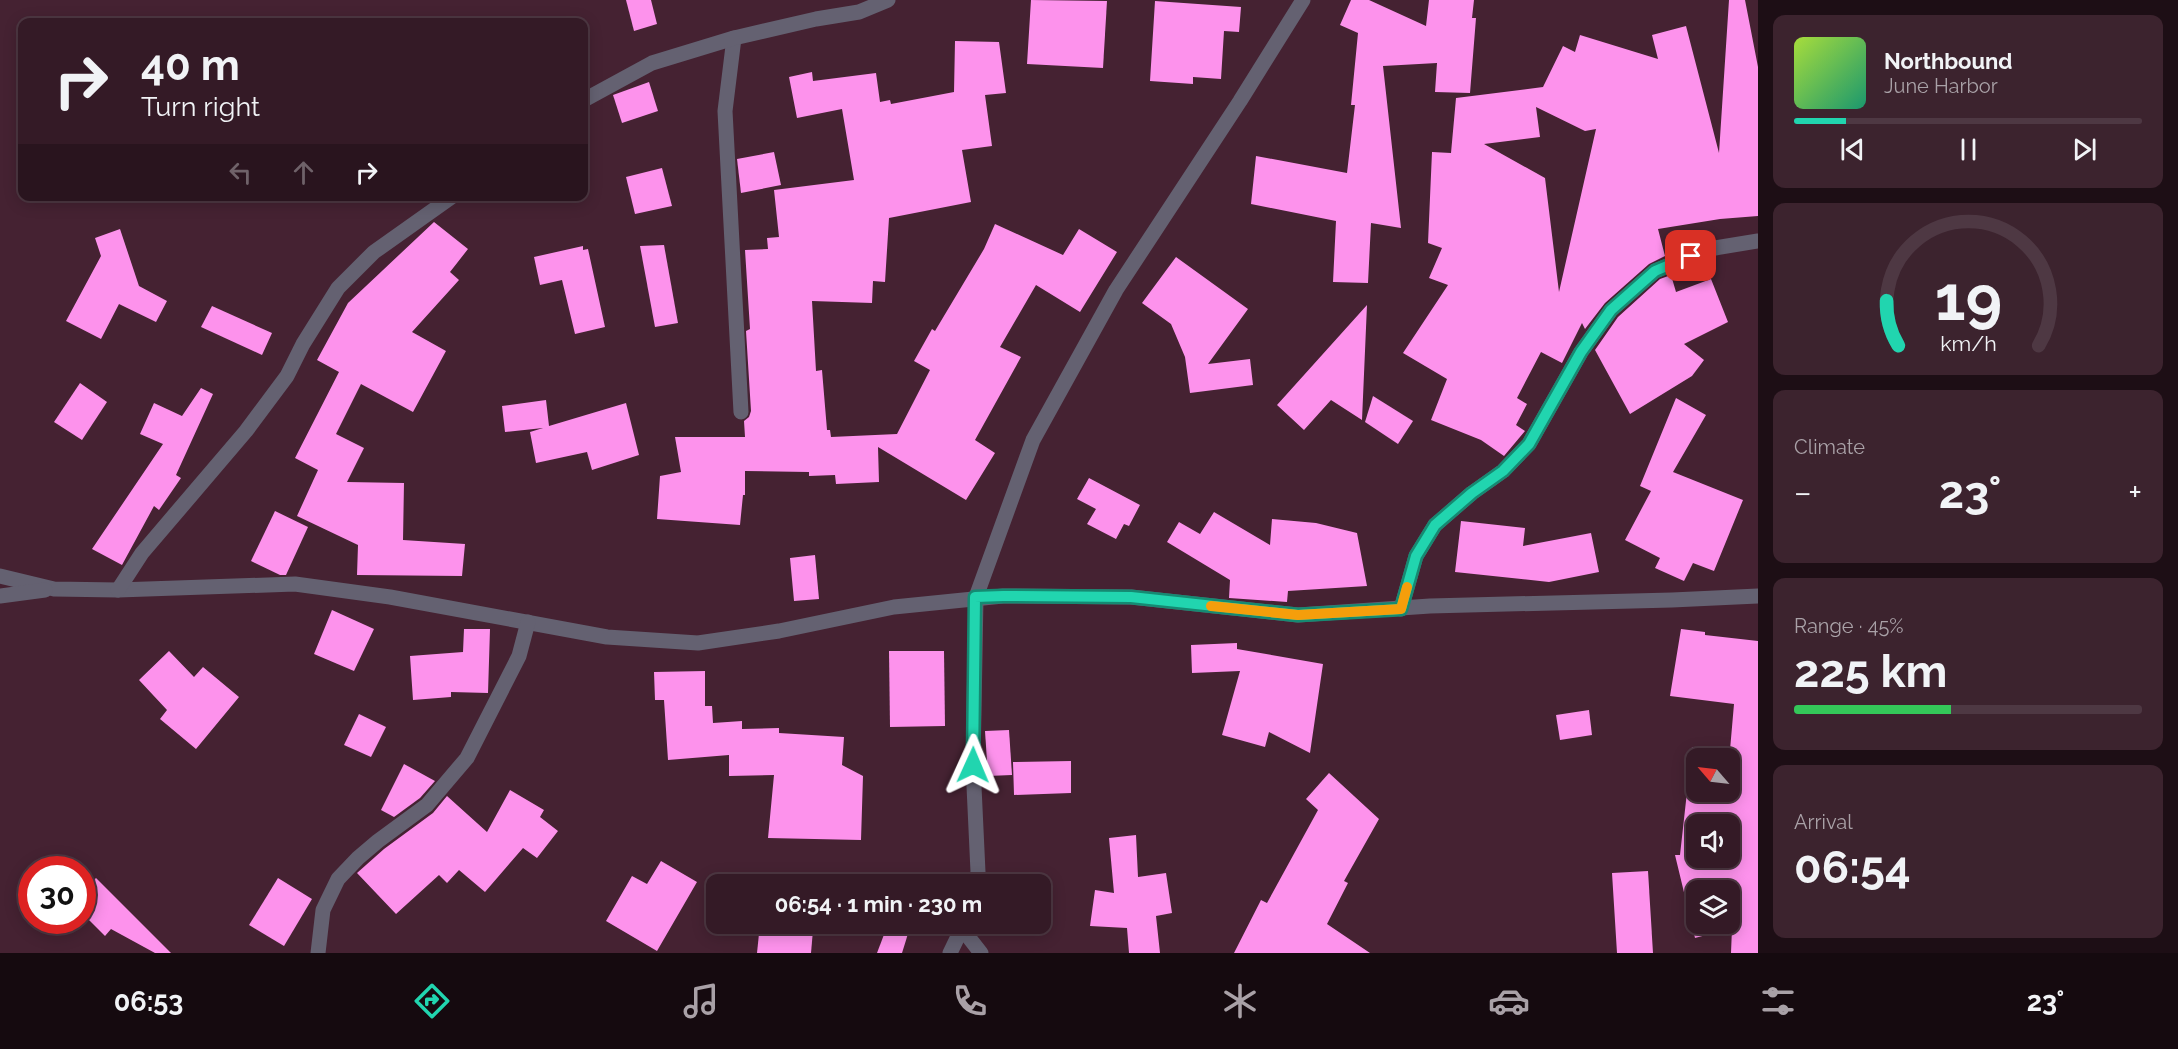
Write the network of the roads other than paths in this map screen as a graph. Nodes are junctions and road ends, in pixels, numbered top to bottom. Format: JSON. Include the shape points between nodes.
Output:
{"nodes":[{"id":1,"x":888,"y":0,"type":"edge"},
{"id":2,"x":1303,"y":0,"type":"edge"},
{"id":3,"x":734,"y":38,"type":"junction"},
{"id":4,"x":588,"y":98,"type":"edge"},
{"id":5,"x":446,"y":201,"type":"edge"},
{"id":6,"x":1758,"y":241,"type":"edge"},
{"id":7,"x":741,"y":412,"type":"dead end"},
{"id":8,"x":0,"y":576,"type":"edge"},
{"id":9,"x":54,"y":590,"type":"junction"},
{"id":10,"x":118,"y":590,"type":"junction"},
{"id":11,"x":0,"y":596,"type":"edge"},
{"id":12,"x":1758,"y":596,"type":"edge"},
{"id":13,"x":975,"y":597,"type":"junction"},
{"id":14,"x":1401,"y":609,"type":"junction"},
{"id":15,"x":528,"y":622,"type":"junction"},
{"id":16,"x":978,"y":874,"type":"edge"},
{"id":17,"x":960,"y":934,"type":"edge"},
{"id":18,"x":969,"y":934,"type":"edge"},
{"id":19,"x":318,"y":953,"type":"edge"},
{"id":20,"x":950,"y":953,"type":"edge"},
{"id":21,"x":981,"y":953,"type":"edge"}],
"edges":[{"from":1,"to":3,"type":"street","via":[[859,12]]},
{"from":2,"to":13,"type":"street","via":[[1116,290],[1033,440]]},
{"from":3,"to":4,"type":"street","via":[[651,63]]},
{"from":3,"to":7,"type":"street","via":[[725,111]]},
{"from":5,"to":10,"type":"street","via":[[374,252],[338,288],[287,376],[246,432],[142,554]]},
{"from":6,"to":14,"type":"street","via":[[1709,249],[1655,271],[1611,310],[1581,352],[1529,444],[1503,471],[1435,525],[1416,556]]},
{"from":8,"to":9,"type":"street"},
{"from":9,"to":10,"type":"street"},
{"from":9,"to":11,"type":"street"},
{"from":10,"to":15,"type":"street","via":[[295,584]]},
{"from":12,"to":14,"type":"street"},
{"from":13,"to":14,"type":"street","via":[[1131,597],[1298,615]]},
{"from":13,"to":15,"type":"street","via":[[894,607],[780,631],[698,643],[607,637]]},
{"from":13,"to":16,"type":"street","via":[[973,765]]},
{"from":15,"to":19,"type":"street","via":[[519,656],[467,758],[427,805],[378,841],[338,879],[323,910]]},
{"from":17,"to":20,"type":"street"},
{"from":18,"to":21,"type":"street"}]}
